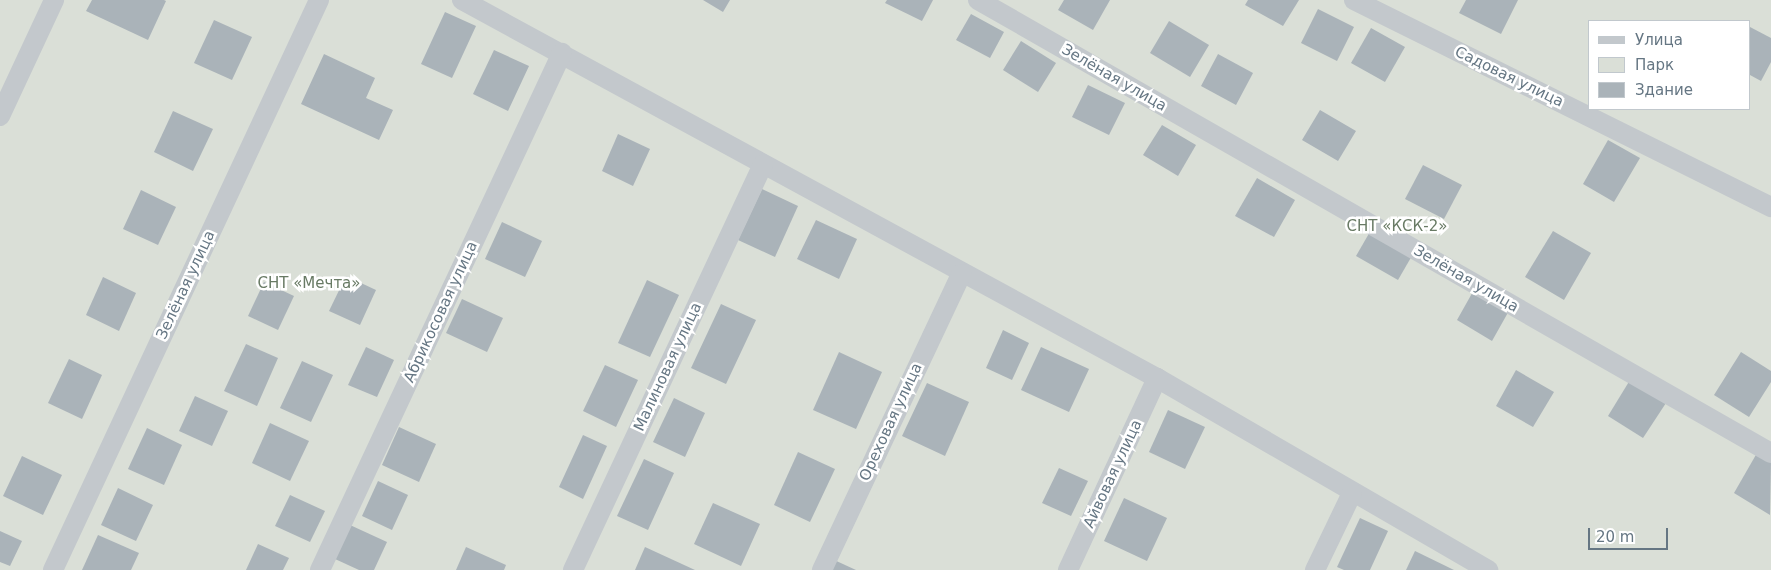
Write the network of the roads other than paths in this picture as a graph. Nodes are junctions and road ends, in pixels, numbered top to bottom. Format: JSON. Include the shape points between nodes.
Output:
{"nodes":[{"id":1,"x":54,"y":0,"type":"edge"},
{"id":2,"x":319,"y":0,"type":"edge"},
{"id":3,"x":462,"y":0,"type":"edge"},
{"id":4,"x":978,"y":0,"type":"edge"},
{"id":5,"x":1354,"y":0,"type":"edge"},
{"id":6,"x":562,"y":53,"type":"junction"},
{"id":7,"x":0,"y":116,"type":"edge"},
{"id":8,"x":763,"y":164,"type":"junction"},
{"id":9,"x":1771,"y":208,"type":"edge"},
{"id":10,"x":961,"y":274,"type":"junction"},
{"id":11,"x":1157,"y":378,"type":"junction"},
{"id":12,"x":1771,"y":453,"type":"edge"},
{"id":13,"x":1352,"y":493,"type":"junction"},
{"id":14,"x":54,"y":570,"type":"edge"},
{"id":15,"x":320,"y":570,"type":"edge"},
{"id":16,"x":573,"y":570,"type":"edge"},
{"id":17,"x":822,"y":570,"type":"edge"},
{"id":18,"x":1068,"y":570,"type":"edge"},
{"id":19,"x":1315,"y":570,"type":"edge"},
{"id":20,"x":1488,"y":570,"type":"edge"}],
"edges":[{"from":1,"to":7,"type":"street"},
{"from":2,"to":14,"type":"street","name":"Зелёная улица"},
{"from":3,"to":6,"type":"street"},
{"from":4,"to":12,"type":"street","name":"Зелёная улица"},
{"from":5,"to":9,"type":"street","name":"Садовая улица"},
{"from":6,"to":8,"type":"street"},
{"from":6,"to":15,"type":"street","name":"Абрикосовая улица"},
{"from":8,"to":10,"type":"street"},
{"from":8,"to":16,"type":"street","name":"Малиновая улица"},
{"from":10,"to":11,"type":"street"},
{"from":10,"to":17,"type":"street","name":"Ореховая улица"},
{"from":11,"to":13,"type":"street"},
{"from":11,"to":18,"type":"street","name":"Айвовая улица"},
{"from":13,"to":19,"type":"street"},
{"from":13,"to":20,"type":"street"}]}
